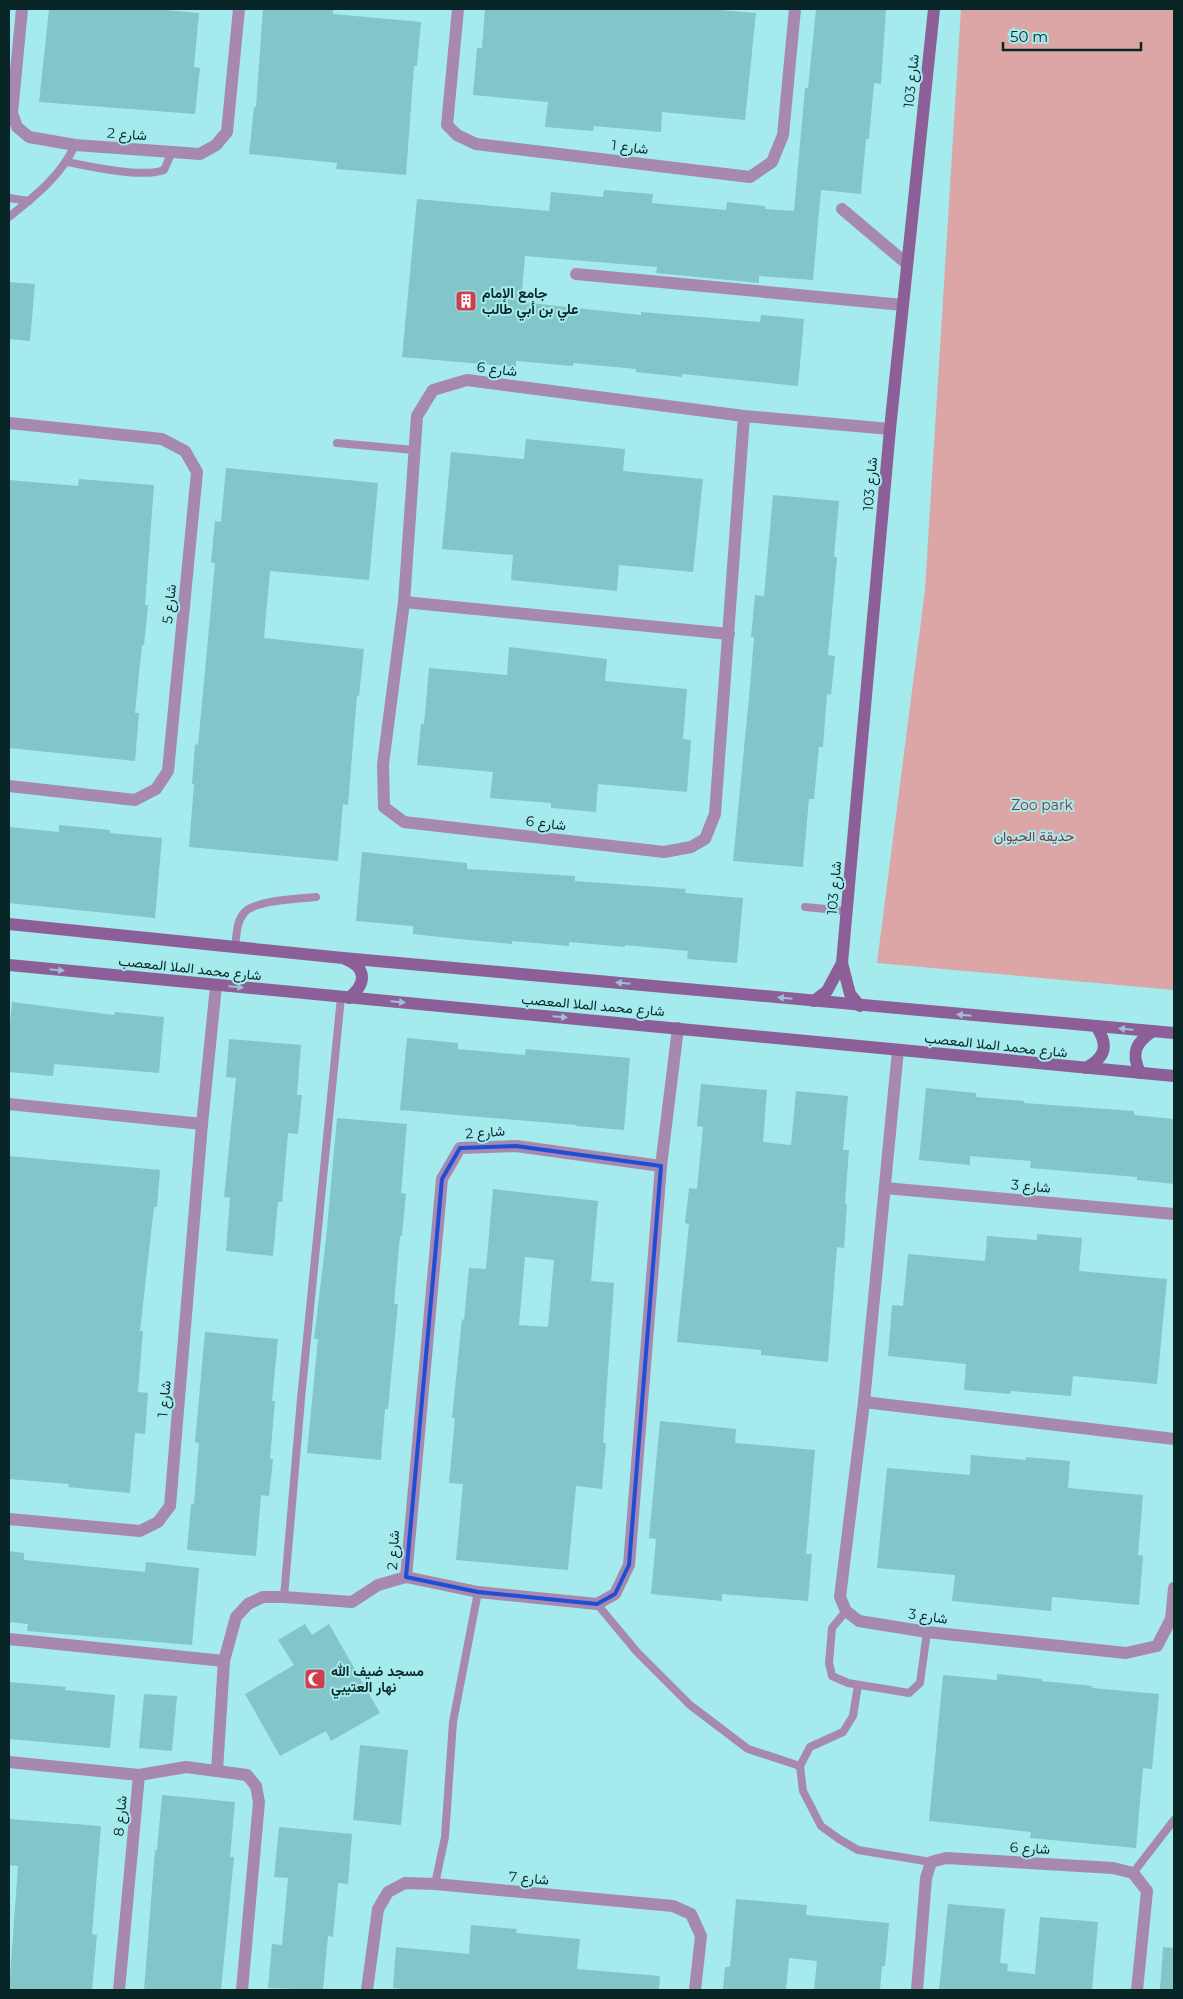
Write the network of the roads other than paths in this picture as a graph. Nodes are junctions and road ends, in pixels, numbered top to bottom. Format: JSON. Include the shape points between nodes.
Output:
{"nodes":[{"id":1,"x":22,"y":9,"type":"edge"},
{"id":2,"x":239,"y":9,"type":"edge"},
{"id":3,"x":458,"y":9,"type":"edge"},
{"id":4,"x":795,"y":9,"type":"edge"},
{"id":5,"x":934,"y":9,"type":"edge"},
{"id":6,"x":75,"y":145,"type":"junction"},
{"id":7,"x":172,"y":152,"type":"junction"},
{"id":8,"x":67,"y":162,"type":"junction"},
{"id":9,"x":9,"y":198,"type":"edge"},
{"id":10,"x":30,"y":201,"type":"junction"},
{"id":11,"x":842,"y":209,"type":"dead end"},
{"id":12,"x":9,"y":217,"type":"edge"},
{"id":13,"x":907,"y":264,"type":"junction"},
{"id":14,"x":576,"y":274,"type":"dead end"},
{"id":15,"x":903,"y":304,"type":"junction"},
{"id":16,"x":744,"y":416,"type":"junction"},
{"id":17,"x":9,"y":423,"type":"edge"},
{"id":18,"x":890,"y":429,"type":"junction"},
{"id":19,"x":337,"y":443,"type":"dead end"},
{"id":20,"x":414,"y":450,"type":"junction"},
{"id":21,"x":404,"y":602,"type":"junction"},
{"id":22,"x":729,"y":634,"type":"junction"},
{"id":23,"x":9,"y":786,"type":"edge"},
{"id":24,"x":316,"y":897,"type":"dead end"},
{"id":25,"x":805,"y":908,"type":"dead end"},
{"id":26,"x":847,"y":911,"type":"junction"},
{"id":27,"x":9,"y":924,"type":"edge"},
{"id":28,"x":235,"y":947,"type":"junction"},
{"id":29,"x":343,"y":958,"type":"junction"},
{"id":30,"x":842,"y":963,"type":"junction"},
{"id":31,"x":9,"y":965,"type":"edge"},
{"id":32,"x":216,"y":986,"type":"junction"},
{"id":33,"x":345,"y":997,"type":"junction"},
{"id":34,"x":814,"y":1001,"type":"junction"},
{"id":35,"x":860,"y":1006,"type":"junction"},
{"id":36,"x":1096,"y":1026,"type":"junction"},
{"id":37,"x":678,"y":1028,"type":"junction"},
{"id":38,"x":1153,"y":1031,"type":"junction"},
{"id":39,"x":1174,"y":1034,"type":"edge"},
{"id":40,"x":898,"y":1050,"type":"junction"},
{"id":41,"x":1086,"y":1068,"type":"junction"},
{"id":42,"x":1140,"y":1073,"type":"junction"},
{"id":43,"x":1174,"y":1076,"type":"edge"},
{"id":44,"x":9,"y":1104,"type":"edge"},
{"id":45,"x":202,"y":1124,"type":"junction"},
{"id":46,"x":661,"y":1166,"type":"junction"},
{"id":47,"x":886,"y":1188,"type":"junction"},
{"id":48,"x":1174,"y":1214,"type":"edge"},
{"id":49,"x":864,"y":1402,"type":"junction"},
{"id":50,"x":1174,"y":1439,"type":"edge"},
{"id":51,"x":9,"y":1519,"type":"edge"},
{"id":52,"x":406,"y":1577,"type":"junction"},
{"id":53,"x":1174,"y":1588,"type":"edge"},
{"id":54,"x":478,"y":1592,"type":"junction"},
{"id":55,"x":284,"y":1597,"type":"junction"},
{"id":56,"x":598,"y":1604,"type":"junction"},
{"id":57,"x":846,"y":1611,"type":"junction"},
{"id":58,"x":927,"y":1632,"type":"junction"},
{"id":59,"x":9,"y":1639,"type":"edge"},
{"id":60,"x":224,"y":1661,"type":"junction"},
{"id":61,"x":858,"y":1685,"type":"junction"},
{"id":62,"x":9,"y":1762,"type":"edge"},
{"id":63,"x":800,"y":1766,"type":"junction"},
{"id":64,"x":217,"y":1771,"type":"junction"},
{"id":65,"x":139,"y":1775,"type":"junction"},
{"id":66,"x":1174,"y":1820,"type":"edge"},
{"id":67,"x":931,"y":1862,"type":"junction"},
{"id":68,"x":1134,"y":1873,"type":"junction"},
{"id":69,"x":435,"y":1884,"type":"junction"},
{"id":70,"x":119,"y":1990,"type":"edge"},
{"id":71,"x":242,"y":1990,"type":"edge"},
{"id":72,"x":367,"y":1990,"type":"edge"},
{"id":73,"x":696,"y":1990,"type":"edge"},
{"id":74,"x":916,"y":1990,"type":"edge"},
{"id":75,"x":1137,"y":1990,"type":"edge"}],
"edges":[{"from":1,"to":6,"type":"street","name":"شارع 2","via":[[12,113],[17,127],[29,137]]},
{"from":2,"to":7,"type":"street","name":"شارع 2","via":[[227,132],[216,145],[200,154]]},
{"from":3,"to":4,"type":"street","name":"شارع 1","via":[[447,125],[457,135],[476,144],[750,177],[772,162],[783,134]]},
{"from":5,"to":13,"type":"street","name":"شارع 103"},
{"from":6,"to":7,"type":"street","name":"شارع 2"},
{"from":6,"to":8,"type":"lane"},
{"from":7,"to":8,"type":"lane","via":[[164,170],[157,173],[118,171]]},
{"from":8,"to":10,"type":"lane"},
{"from":9,"to":10,"type":"lane"},
{"from":10,"to":12,"type":"lane"},
{"from":11,"to":13,"type":"street"},
{"from":13,"to":15,"type":"street","name":"شارع 103"},
{"from":14,"to":15,"type":"street"},
{"from":15,"to":18,"type":"street","name":"شارع 103"},
{"from":16,"to":18,"type":"street","name":"شارع 6"},
{"from":16,"to":20,"type":"street","name":"شارع 6","via":[[467,380],[433,390],[416,416]]},
{"from":16,"to":22,"type":"street","name":"شارع 6"},
{"from":17,"to":23,"type":"street","name":"شارع 5","via":[[162,439],[185,451],[197,472],[168,771],[156,789],[135,800]]},
{"from":18,"to":26,"type":"street","name":"شارع 103"},
{"from":19,"to":20,"type":"lane"},
{"from":20,"to":21,"type":"street","name":"شارع 6"},
{"from":21,"to":22,"type":"street"},
{"from":21,"to":22,"type":"street","name":"شارع 6","via":[[383,764],[384,807],[404,822],[664,852],[692,847],[705,840],[715,814]]},
{"from":24,"to":28,"type":"lane","via":[[252,906],[238,922]]},
{"from":25,"to":26,"type":"lane"},
{"from":26,"to":30,"type":"street","name":"شارع 103"},
{"from":27,"to":28,"type":"street","name":"شارع محمد الملا المعصب"},
{"from":28,"to":29,"type":"street","name":"شارع محمد الملا المعصب"},
{"from":29,"to":33,"type":"street","via":[[356,963],[362,975],[360,989]]},
{"from":34,"to":29,"type":"street","name":"شارع محمد الملا المعصب","one_way":true},
{"from":30,"to":34,"type":"street","name":"شارع 103","via":[[827,991]]},
{"from":30,"to":35,"type":"street","name":"شارع 103","via":[[850,994]]},
{"from":31,"to":32,"type":"street","name":"شارع محمد الملا المعصب","one_way":true},
{"from":32,"to":33,"type":"street","name":"شارع محمد الملا المعصب","one_way":true},
{"from":32,"to":45,"type":"street","name":"شارع 1"},
{"from":33,"to":37,"type":"street","name":"شارع محمد الملا المعصب","one_way":true},
{"from":33,"to":55,"type":"lane","via":[[301,1399]]},
{"from":34,"to":35,"type":"street","name":"شارع محمد الملا المعصب"},
{"from":36,"to":35,"type":"street","name":"شارع محمد الملا المعصب","one_way":true},
{"from":38,"to":36,"type":"street","name":"شارع محمد الملا المعصب","one_way":true},
{"from":36,"to":41,"type":"street","via":[[1103,1037],[1104,1050],[1097,1062]]},
{"from":37,"to":40,"type":"street","name":"شارع محمد الملا المعصب"},
{"from":37,"to":46,"type":"street"},
{"from":38,"to":39,"type":"street","name":"شارع محمد الملا المعصب"},
{"from":38,"to":42,"type":"street","via":[[1142,1038],[1136,1049],[1135,1061]]},
{"from":40,"to":41,"type":"street","name":"شارع محمد الملا المعصب"},
{"from":40,"to":47,"type":"street"},
{"from":41,"to":42,"type":"street","name":"شارع محمد الملا المعصب"},
{"from":42,"to":43,"type":"street","name":"شارع محمد الملا المعصب"},
{"from":44,"to":45,"type":"street"},
{"from":45,"to":51,"type":"street","name":"شارع 1","via":[[170,1506],[158,1522],[140,1531]]},
{"from":46,"to":52,"type":"street","name":"شارع 2","via":[[516,1146],[460,1148],[442,1179]]},
{"from":46,"to":56,"type":"street","via":[[629,1565],[615,1594]]},
{"from":47,"to":48,"type":"street","name":"شارع 3"},
{"from":47,"to":49,"type":"street"},
{"from":49,"to":50,"type":"street"},
{"from":49,"to":57,"type":"street","via":[[840,1597]]},
{"from":52,"to":54,"type":"street","name":"شارع 2"},
{"from":52,"to":55,"type":"street","via":[[378,1585],[352,1602]]},
{"from":53,"to":58,"type":"street","name":"شارع 3","via":[[1172,1618],[1157,1646],[1126,1653]]},
{"from":54,"to":56,"type":"street","name":"شارع 2"},
{"from":54,"to":69,"type":"lane","via":[[453,1722],[445,1837]]},
{"from":55,"to":60,"type":"street","via":[[263,1597],[248,1604],[236,1617]]},
{"from":56,"to":63,"type":"lane","via":[[637,1652],[690,1705],[748,1749]]},
{"from":57,"to":58,"type":"street","name":"شارع 3","via":[[859,1621]]},
{"from":57,"to":61,"type":"lane","via":[[832,1628],[829,1663],[832,1676]]},
{"from":58,"to":61,"type":"lane","via":[[920,1683],[909,1693]]},
{"from":59,"to":60,"type":"street"},
{"from":60,"to":64,"type":"street"},
{"from":61,"to":63,"type":"lane","via":[[853,1716],[843,1732],[810,1747]]},
{"from":62,"to":65,"type":"street"},
{"from":63,"to":67,"type":"lane","via":[[803,1791],[821,1826],[858,1850]]},
{"from":64,"to":65,"type":"street","via":[[186,1767]]},
{"from":64,"to":71,"type":"street","via":[[247,1775],[256,1786],[259,1802]]},
{"from":65,"to":70,"type":"street","name":"شارع 8"},
{"from":66,"to":68,"type":"lane"},
{"from":67,"to":68,"type":"street","name":"شارع 6","via":[[946,1858],[1113,1868]]},
{"from":67,"to":74,"type":"street","via":[[926,1878]]},
{"from":68,"to":75,"type":"street","via":[[1147,1891]]},
{"from":69,"to":72,"type":"street","name":"شارع 7","via":[[405,1883],[388,1892],[378,1909]]},
{"from":69,"to":73,"type":"street","name":"شارع 7","via":[[673,1906],[691,1914],[702,1936]]}]}
